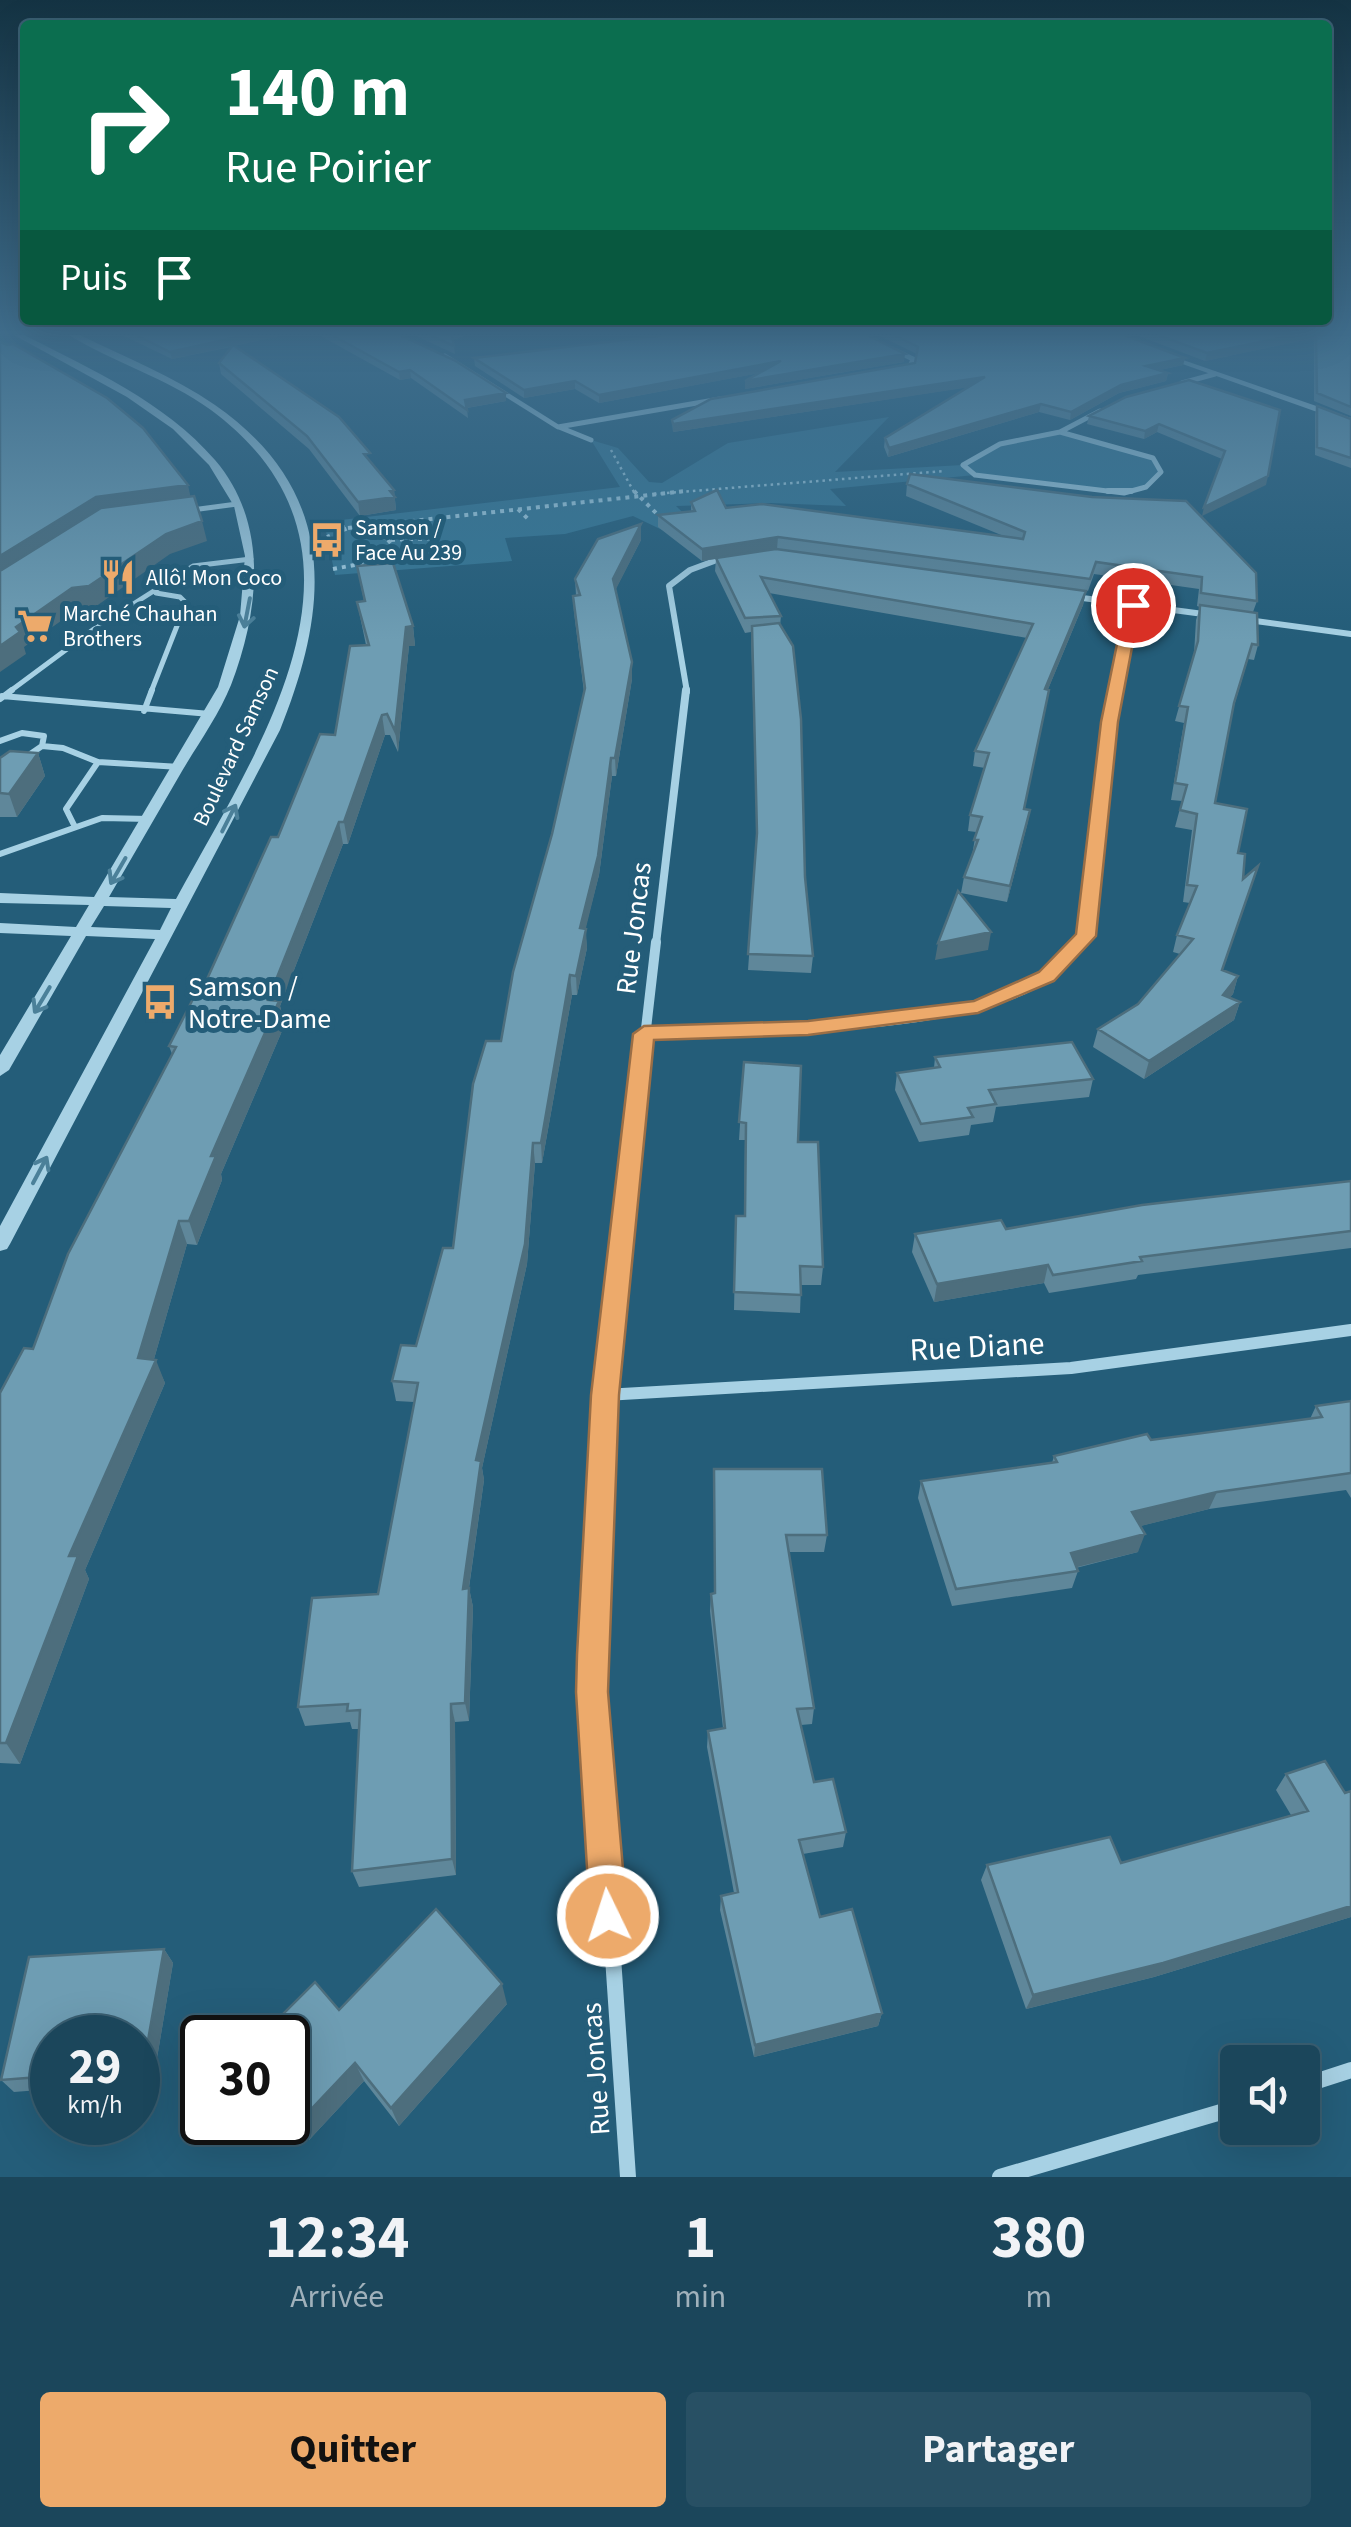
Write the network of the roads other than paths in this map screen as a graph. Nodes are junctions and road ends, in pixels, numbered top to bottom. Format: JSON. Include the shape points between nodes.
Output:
{"nodes":[{"id":1,"x":189,"y":437,"type":"edge"},
{"id":2,"x":248,"y":437,"type":"edge"},
{"id":3,"x":582,"y":437,"type":"edge"},
{"id":4,"x":1037,"y":437,"type":"edge"},
{"id":5,"x":1076,"y":437,"type":"edge"},
{"id":6,"x":591,"y":440,"type":"dead end"},
{"id":7,"x":237,"y":504,"type":"junction"},
{"id":8,"x":181,"y":512,"type":"edge"},
{"id":9,"x":742,"y":556,"type":"edge"},
{"id":10,"x":251,"y":559,"type":"junction"},
{"id":11,"x":156,"y":592,"type":"junction"},
{"id":12,"x":1073,"y":597,"type":"edge"},
{"id":13,"x":1133,"y":605,"type":"junction"},
{"id":14,"x":1224,"y":617,"type":"edge"},
{"id":15,"x":1242,"y":620,"type":"edge"},
{"id":16,"x":1351,"y":634,"type":"edge"},
{"id":17,"x":1,"y":698,"type":"edge"},
{"id":18,"x":144,"y":710,"type":"junction"},
{"id":19,"x":210,"y":714,"type":"junction"},
{"id":20,"x":0,"y":741,"type":"edge"},
{"id":21,"x":42,"y":746,"type":"junction"},
{"id":22,"x":98,"y":762,"type":"junction"},
{"id":23,"x":18,"y":764,"type":"edge"},
{"id":24,"x":180,"y":767,"type":"junction"},
{"id":25,"x":149,"y":819,"type":"junction"},
{"id":26,"x":75,"y":827,"type":"junction"},
{"id":27,"x":0,"y":852,"type":"edge"},
{"id":28,"x":0,"y":898,"type":"edge"},
{"id":29,"x":100,"y":901,"type":"junction"},
{"id":30,"x":182,"y":904,"type":"junction"},
{"id":31,"x":0,"y":928,"type":"edge"},
{"id":32,"x":84,"y":931,"type":"junction"},
{"id":33,"x":166,"y":935,"type":"junction"},
{"id":34,"x":644,"y":1034,"type":"junction"},
{"id":35,"x":0,"y":1070,"type":"edge"},
{"id":36,"x":0,"y":1244,"type":"edge"},
{"id":37,"x":1351,"y":1330,"type":"edge"},
{"id":38,"x":605,"y":1395,"type":"junction"},
{"id":39,"x":1351,"y":2070,"type":"edge"},
{"id":40,"x":1320,"y":2080,"type":"edge"},
{"id":41,"x":1220,"y":2112,"type":"edge"},
{"id":42,"x":628,"y":2177,"type":"edge"},
{"id":43,"x":1000,"y":2177,"type":"edge"}],
"edges":[{"from":1,"to":7,"type":"street","name":"Boulevard Samson"},
{"from":30,"to":2,"type":"street","name":"Boulevard Samson","one_way":true,"via":[[274,730],[301,662],[312,597],[308,543],[283,481]]},
{"from":3,"to":6,"type":"street"},
{"from":4,"to":5,"type":"street","via":[[1000,444],[963,464],[975,476],[1124,493],[1146,488],[1161,472],[1153,458]]},
{"from":7,"to":8,"type":"lane"},
{"from":7,"to":10,"type":"street","name":"Boulevard Samson"},
{"from":9,"to":34,"type":"street","name":"Rue Joncas","via":[[690,570],[669,586],[688,700]]},
{"from":10,"to":11,"type":"lane","via":[[194,566]]},
{"from":10,"to":19,"type":"street","name":"Boulevard Samson","one_way":true,"via":[[243,634]]},
{"from":11,"to":17,"type":"lane"},
{"from":11,"to":18,"type":"lane","via":[[186,604]]},
{"from":12,"to":13,"type":"street"},
{"from":13,"to":14,"type":"street"},
{"from":13,"to":34,"type":"street","via":[[1110,722],[1086,936],[1047,976],[978,1007],[808,1028]]},
{"from":15,"to":16,"type":"street"},
{"from":17,"to":18,"type":"lane"},
{"from":18,"to":19,"type":"lane"},
{"from":19,"to":24,"type":"street","name":"Boulevard Samson"},
{"from":20,"to":21,"type":"lane","via":[[36,733],[44,736]]},
{"from":21,"to":22,"type":"lane"},
{"from":21,"to":23,"type":"lane"},
{"from":22,"to":24,"type":"lane"},
{"from":22,"to":26,"type":"lane","via":[[66,809]]},
{"from":24,"to":25,"type":"street","name":"Boulevard Samson"},
{"from":25,"to":26,"type":"lane","via":[[102,818]]},
{"from":25,"to":29,"type":"street","name":"Boulevard Samson","one_way":true},
{"from":26,"to":27,"type":"lane"},
{"from":28,"to":29,"type":"street"},
{"from":29,"to":30,"type":"street"},
{"from":29,"to":32,"type":"street","name":"Boulevard Samson"},
{"from":30,"to":33,"type":"street","name":"Boulevard Samson"},
{"from":31,"to":32,"type":"street"},
{"from":32,"to":33,"type":"street"},
{"from":32,"to":35,"type":"street","name":"Boulevard Samson","one_way":true},
{"from":36,"to":33,"type":"street","name":"Boulevard Samson","one_way":true},
{"from":34,"to":38,"type":"street","name":"Rue Joncas"},
{"from":37,"to":38,"type":"street","name":"Rue Diane","via":[[1071,1368]]},
{"from":38,"to":42,"type":"street","name":"Rue Joncas","via":[[592,1692]]},
{"from":39,"to":40,"type":"street"},
{"from":41,"to":43,"type":"street"}]}
